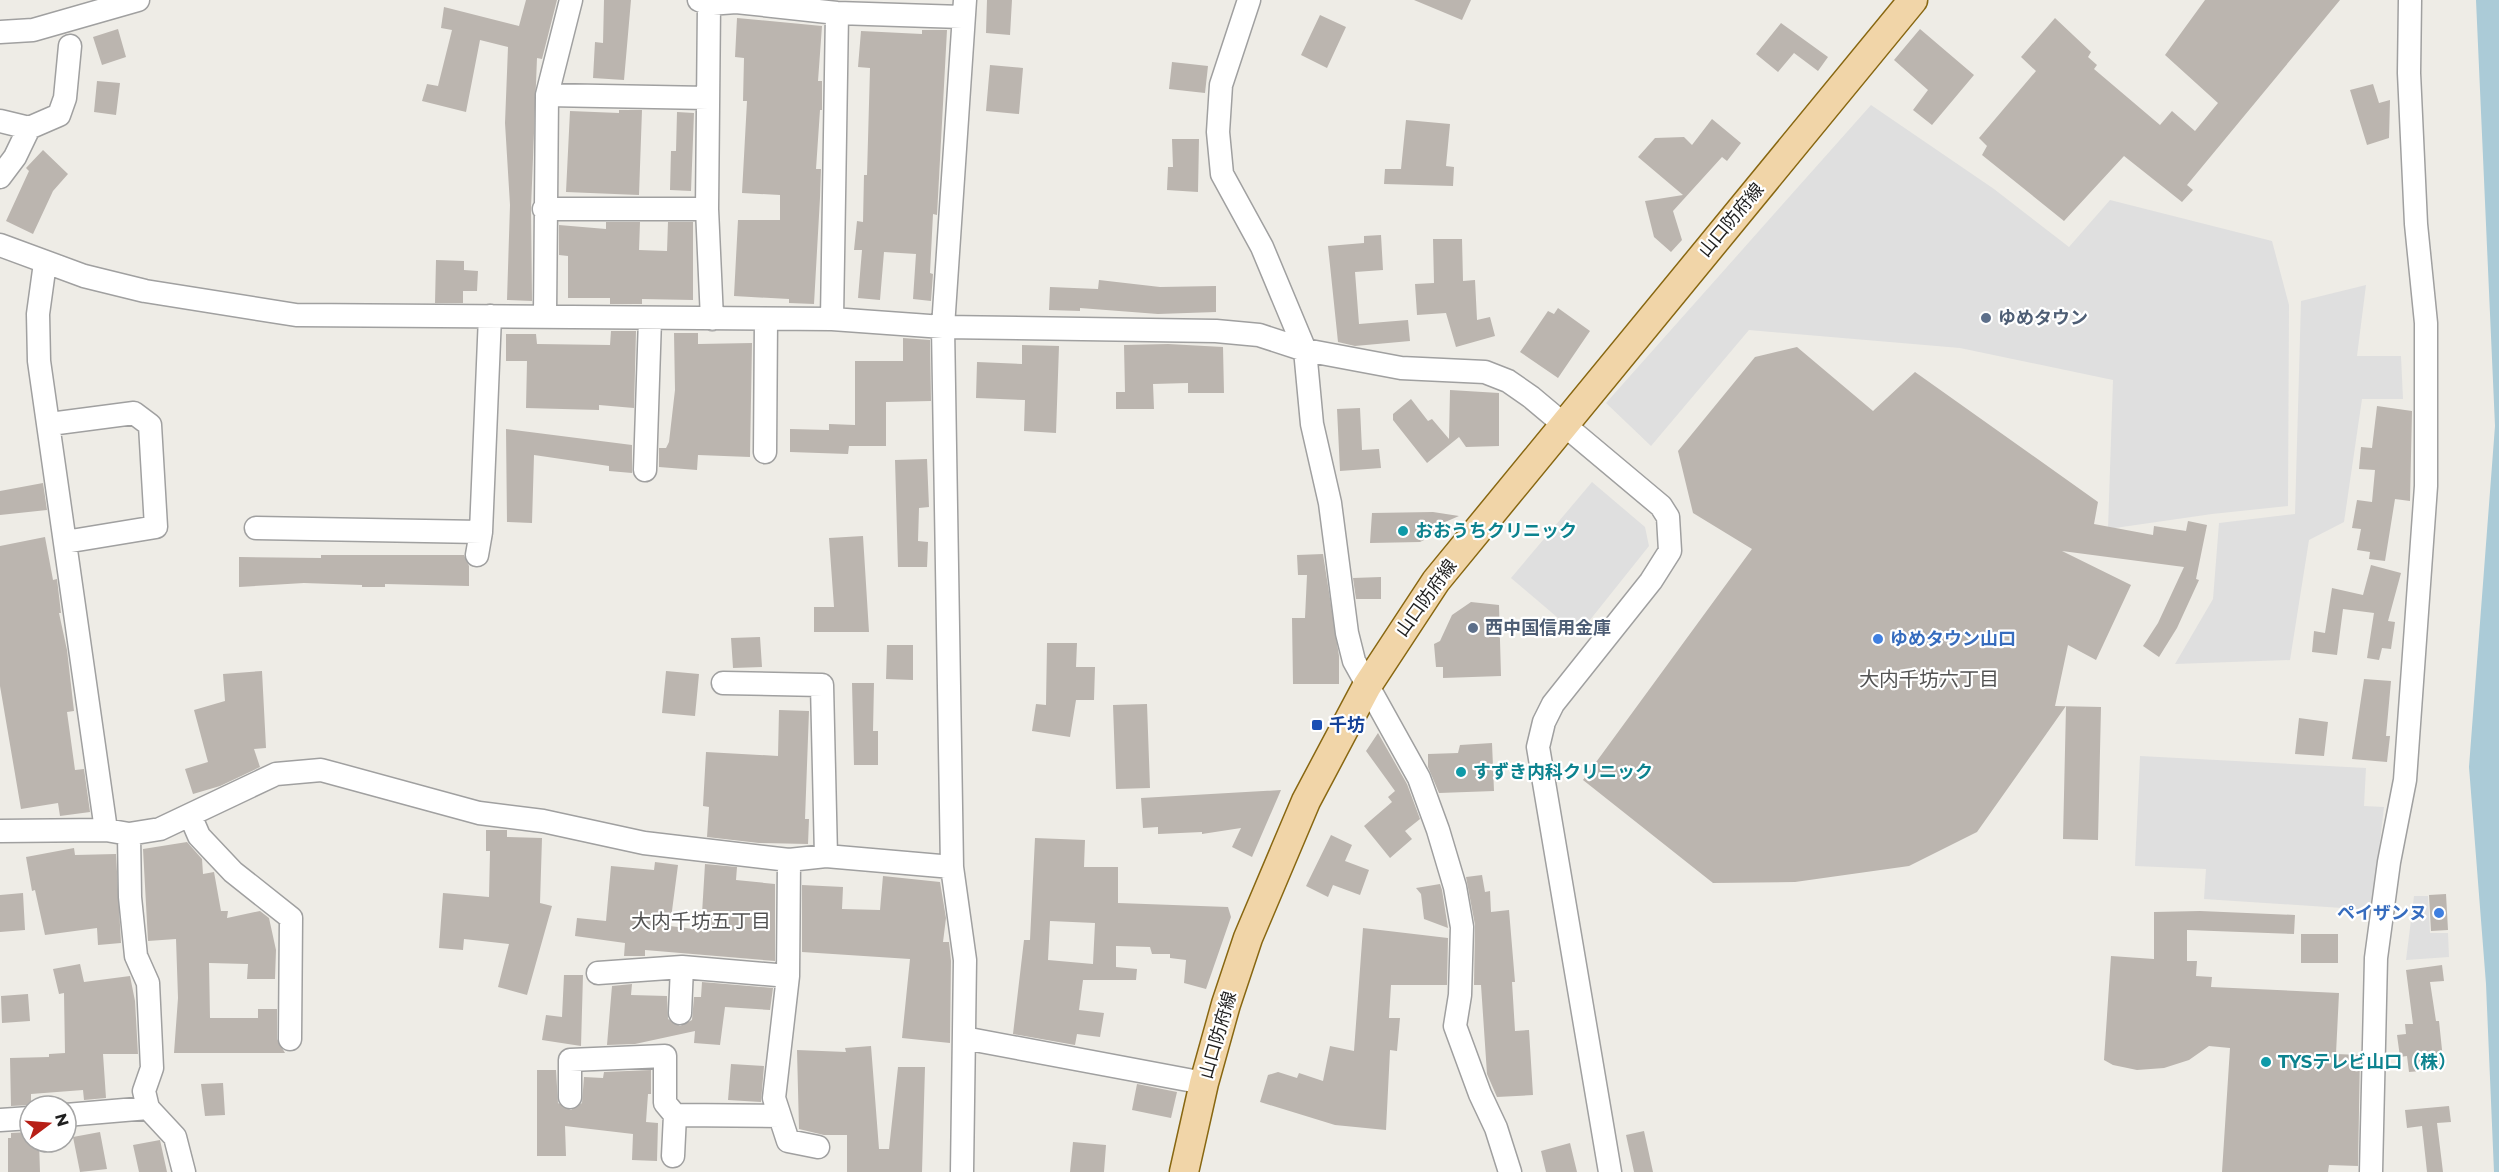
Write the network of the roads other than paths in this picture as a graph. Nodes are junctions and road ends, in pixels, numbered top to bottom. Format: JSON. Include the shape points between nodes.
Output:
{"nodes":[{"id":1,"x":138,"y":0,"type":"edge"},
{"id":2,"x":571,"y":0,"type":"edge"},
{"id":3,"x":1249,"y":0,"type":"edge"},
{"id":4,"x":1913,"y":0,"type":"edge"},
{"id":5,"x":2410,"y":0,"type":"edge"},
{"id":6,"x":704,"y":2,"type":"edge"},
{"id":7,"x":963,"y":9,"type":"edge"},
{"id":8,"x":837,"y":13,"type":"junction"},
{"id":9,"x":0,"y":32,"type":"edge"},
{"id":10,"x":69,"y":46,"type":"dead end"},
{"id":11,"x":547,"y":95,"type":"junction"},
{"id":12,"x":708,"y":98,"type":"junction"},
{"id":13,"x":0,"y":120,"type":"edge"},
{"id":14,"x":29,"y":128,"type":"junction"},
{"id":15,"x":0,"y":177,"type":"edge"},
{"id":16,"x":544,"y":208,"type":"junction"},
{"id":17,"x":707,"y":209,"type":"junction"},
{"id":18,"x":0,"y":245,"type":"edge"},
{"id":19,"x":45,"y":263,"type":"junction"},
{"id":20,"x":545,"y":315,"type":"junction"},
{"id":21,"x":490,"y":316,"type":"junction"},
{"id":22,"x":650,"y":319,"type":"junction"},
{"id":23,"x":712,"y":319,"type":"junction"},
{"id":24,"x":766,"y":319,"type":"junction"},
{"id":25,"x":832,"y":319,"type":"junction"},
{"id":26,"x":943,"y":327,"type":"junction"},
{"id":27,"x":1305,"y":350,"type":"junction"},
{"id":28,"x":50,"y":424,"type":"junction"},
{"id":29,"x":1563,"y":426,"type":"junction"},
{"id":30,"x":765,"y":452,"type":"dead end"},
{"id":31,"x":645,"y":470,"type":"dead end"},
{"id":32,"x":256,"y":528,"type":"dead end"},
{"id":33,"x":481,"y":532,"type":"junction"},
{"id":34,"x":65,"y":542,"type":"junction"},
{"id":35,"x":477,"y":555,"type":"dead end"},
{"id":36,"x":723,"y":684,"type":"dead end"},
{"id":37,"x":1367,"y":686,"type":"junction"},
{"id":38,"x":190,"y":815,"type":"junction"},
{"id":39,"x":2,"y":825,"type":"edge"},
{"id":40,"x":106,"y":830,"type":"junction"},
{"id":41,"x":129,"y":834,"type":"junction"},
{"id":42,"x":826,"y":856,"type":"junction"},
{"id":43,"x":789,"y":860,"type":"junction"},
{"id":44,"x":952,"y":867,"type":"junction"},
{"id":45,"x":682,"y":967,"type":"junction"},
{"id":46,"x":598,"y":973,"type":"dead end"},
{"id":47,"x":788,"y":976,"type":"junction"},
{"id":48,"x":680,"y":1013,"type":"dead end"},
{"id":49,"x":964,"y":1038,"type":"junction"},
{"id":50,"x":290,"y":1039,"type":"dead end"},
{"id":51,"x":1204,"y":1083,"type":"junction"},
{"id":52,"x":570,"y":1097,"type":"dead end"},
{"id":53,"x":148,"y":1108,"type":"junction"},
{"id":54,"x":78,"y":1114,"type":"edge"},
{"id":55,"x":675,"y":1115,"type":"junction"},
{"id":56,"x":778,"y":1116,"type":"junction"},
{"id":57,"x":18,"y":1119,"type":"edge"},
{"id":58,"x":0,"y":1120,"type":"edge"},
{"id":59,"x":818,"y":1147,"type":"dead end"},
{"id":60,"x":674,"y":1156,"type":"dead end"},
{"id":61,"x":184,"y":1172,"type":"edge"},
{"id":62,"x":962,"y":1172,"type":"edge"},
{"id":63,"x":1184,"y":1172,"type":"edge"},
{"id":64,"x":1510,"y":1172,"type":"edge"},
{"id":65,"x":1610,"y":1172,"type":"edge"},
{"id":66,"x":2371,"y":1172,"type":"edge"}],
"edges":[{"from":1,"to":9,"type":"street","via":[[33,30]]},
{"from":2,"to":11,"type":"street"},
{"from":3,"to":27,"type":"street","via":[[1221,85],[1218,132],[1222,174],[1262,247]]},
{"from":4,"to":29,"type":"main road","name":"山口防府線"},
{"from":5,"to":66,"type":"street","via":[[2416,224],[2426,322],[2426,486],[2405,780],[2376,958]]},
{"from":6,"to":8,"type":"street"},
{"from":6,"to":12,"type":"street"},
{"from":7,"to":8,"type":"street"},
{"from":7,"to":26,"type":"street"},
{"from":8,"to":25,"type":"street"},
{"from":10,"to":14,"type":"street","via":[[65,98],[59,115]]},
{"from":11,"to":12,"type":"street"},
{"from":11,"to":16,"type":"street"},
{"from":12,"to":17,"type":"street"},
{"from":13,"to":14,"type":"street"},
{"from":14,"to":15,"type":"street","via":[[15,158]]},
{"from":16,"to":17,"type":"street"},
{"from":16,"to":20,"type":"street"},
{"from":17,"to":23,"type":"street"},
{"from":18,"to":19,"type":"street"},
{"from":19,"to":21,"type":"street","via":[[145,291],[296,315]]},
{"from":19,"to":28,"type":"street","via":[[38,314],[39,362]]},
{"from":20,"to":21,"type":"street"},
{"from":20,"to":22,"type":"street"},
{"from":21,"to":33,"type":"street"},
{"from":22,"to":23,"type":"street"},
{"from":22,"to":31,"type":"street"},
{"from":23,"to":24,"type":"street"},
{"from":24,"to":25,"type":"street"},
{"from":24,"to":30,"type":"street"},
{"from":25,"to":26,"type":"street"},
{"from":26,"to":27,"type":"street","via":[[1216,331],[1259,335]]},
{"from":26,"to":44,"type":"street"},
{"from":27,"to":29,"type":"street","via":[[1401,368],[1485,372],[1508,381]]},
{"from":27,"to":37,"type":"street","via":[[1312,424],[1330,503],[1347,633],[1354,661]]},
{"from":28,"to":34,"type":"street"},
{"from":28,"to":34,"type":"street","via":[[134,413],[150,425],[156,527]]},
{"from":29,"to":37,"type":"main road","name":"山口防府線","via":[[1436,581]]},
{"from":29,"to":65,"type":"street","via":[[1661,506],[1671,532],[1670,551],[1651,581],[1553,704],[1538,747]]},
{"from":32,"to":33,"type":"street"},
{"from":33,"to":35,"type":"street"},
{"from":34,"to":40,"type":"street"},
{"from":36,"to":42,"type":"street","via":[[822,685]]},
{"from":37,"to":51,"type":"main road","name":"山口防府線","via":[[1306,801],[1270,882],[1226,1004]]},
{"from":37,"to":64,"type":"street","via":[[1419,778],[1455,887],[1462,927],[1461,995],[1455,1026]]},
{"from":38,"to":41,"type":"street","via":[[160,829]]},
{"from":38,"to":43,"type":"street","via":[[276,774],[321,770],[479,813],[543,821],[644,843]]},
{"from":38,"to":50,"type":"street","via":[[199,836],[233,872],[291,918]]},
{"from":39,"to":40,"type":"street"},
{"from":40,"to":41,"type":"street"},
{"from":41,"to":53,"type":"street","via":[[136,956],[148,983],[152,1068],[144,1091]]},
{"from":42,"to":43,"type":"street"},
{"from":42,"to":44,"type":"street"},
{"from":43,"to":47,"type":"street"},
{"from":44,"to":49,"type":"street","via":[[965,960]]},
{"from":45,"to":46,"type":"street"},
{"from":45,"to":47,"type":"street"},
{"from":45,"to":48,"type":"street"},
{"from":47,"to":56,"type":"street","via":[[774,1098]]},
{"from":49,"to":51,"type":"street"},
{"from":49,"to":62,"type":"street"},
{"from":51,"to":63,"type":"main road","name":"山口防府線"},
{"from":52,"to":55,"type":"street","via":[[570,1060],[665,1056],[665,1103]]},
{"from":53,"to":54,"type":"street"},
{"from":53,"to":61,"type":"street","via":[[175,1137]]},
{"from":55,"to":56,"type":"street"},
{"from":55,"to":60,"type":"street"},
{"from":56,"to":59,"type":"street","via":[[788,1141]]},
{"from":57,"to":58,"type":"street"}]}
